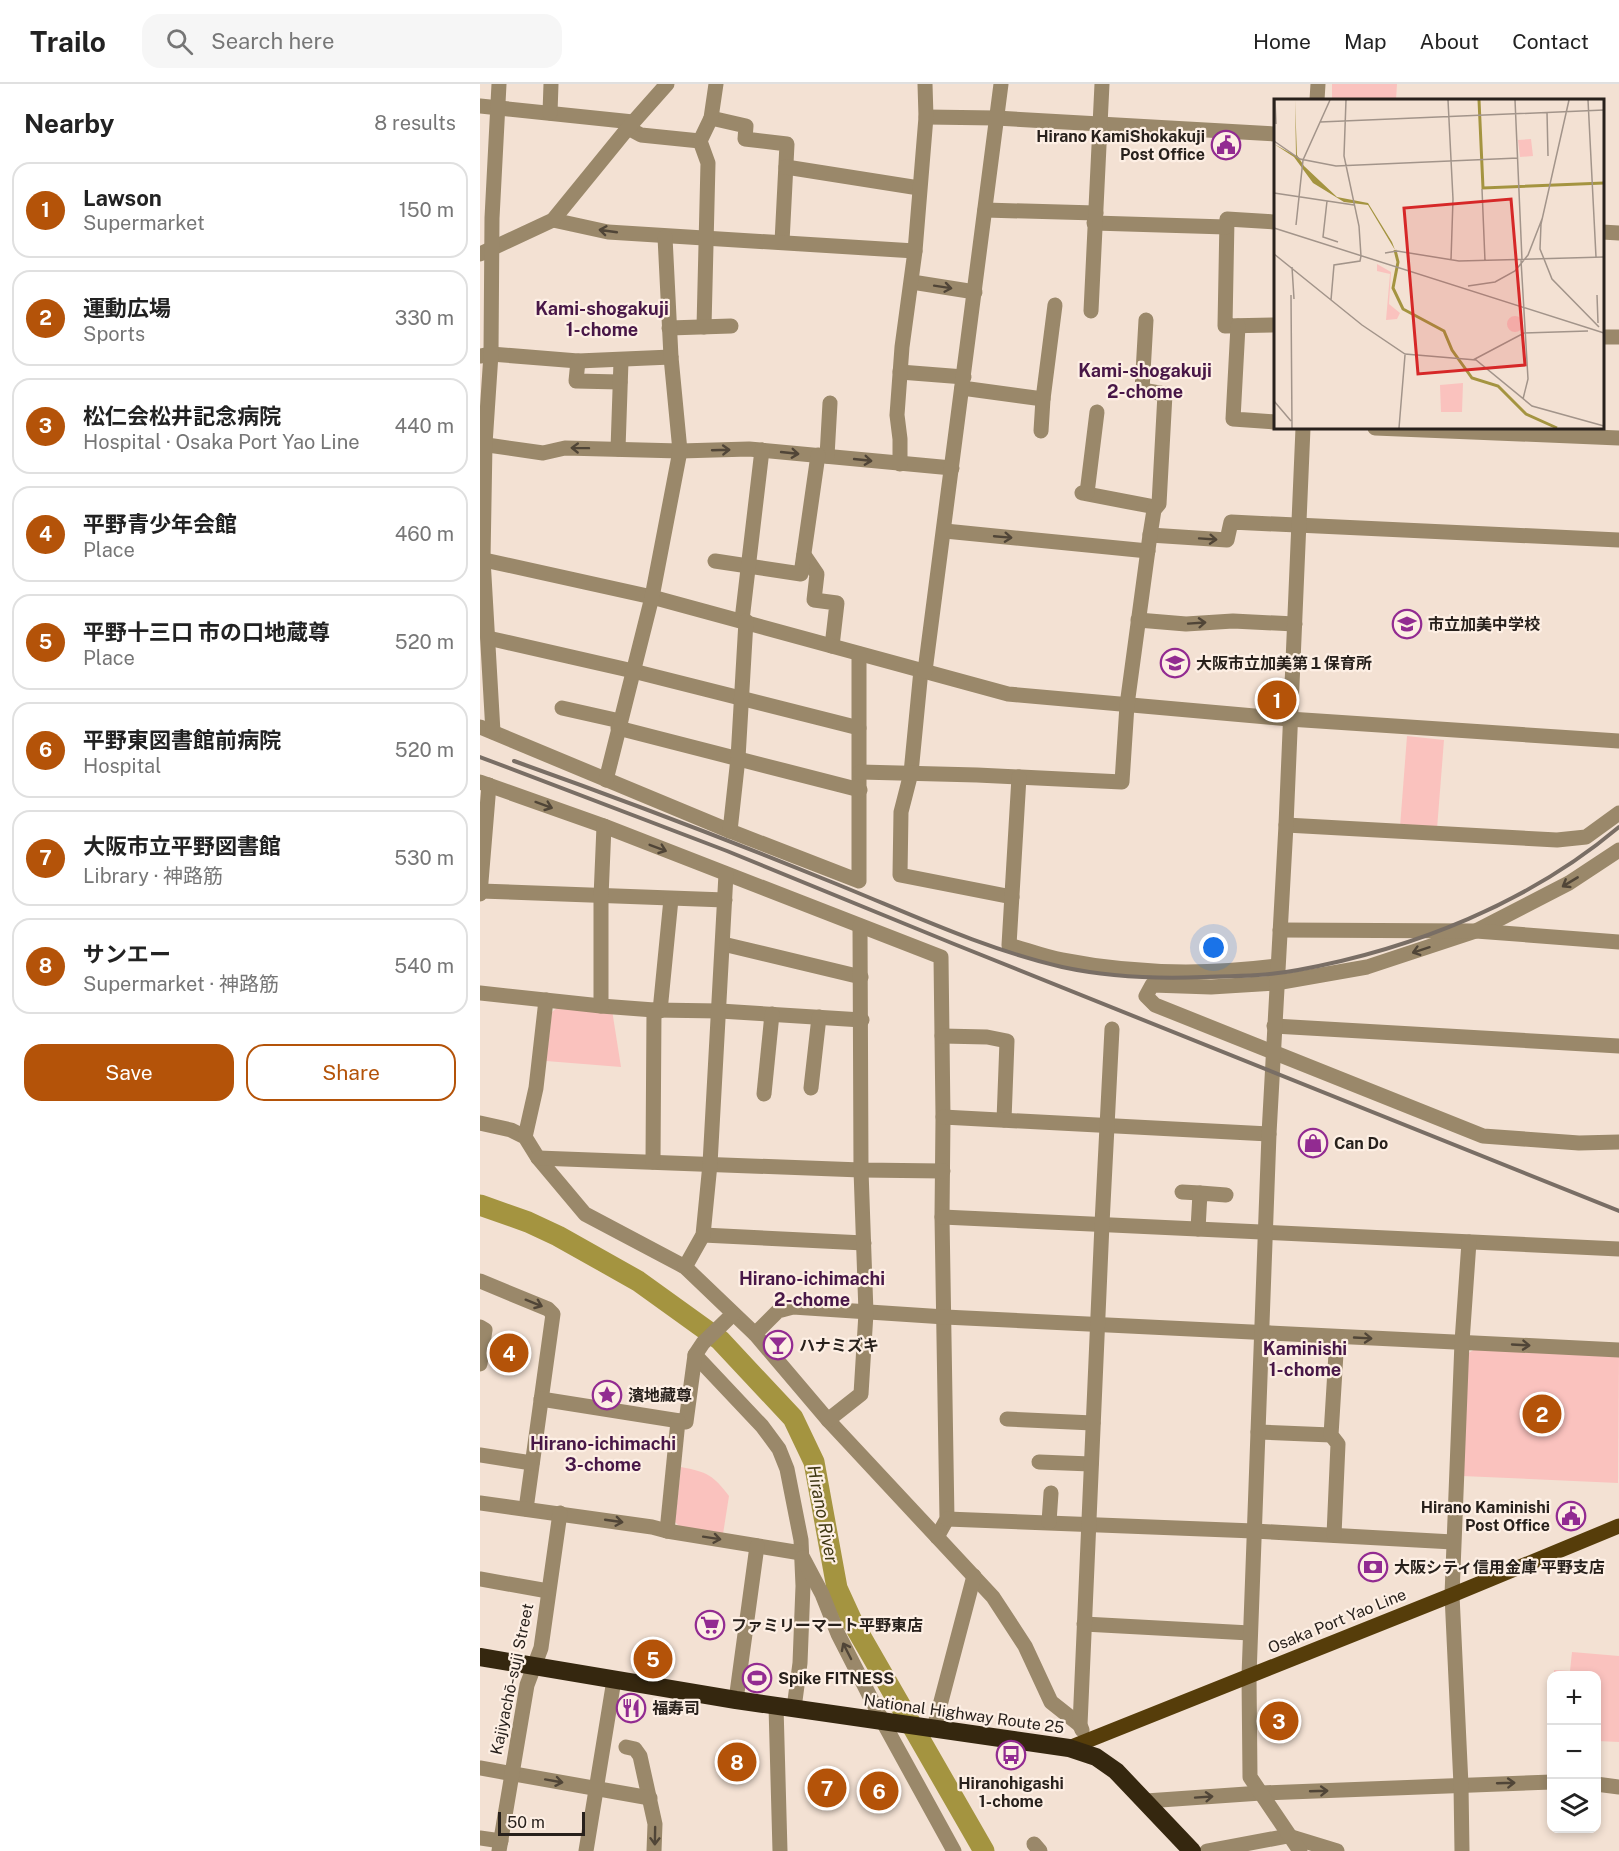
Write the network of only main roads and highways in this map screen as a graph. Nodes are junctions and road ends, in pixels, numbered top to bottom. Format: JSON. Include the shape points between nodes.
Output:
{"nodes":[{"id":1,"x":1619,"y":1526,"type":"edge"},
{"id":2,"x":480,"y":1657,"type":"edge"},
{"id":3,"x":1069,"y":1748,"type":"junction"},
{"id":4,"x":1192,"y":1851,"type":"edge"}],
"edges":[{"from":1,"to":3,"type":"main road","name":"Osaka Port Yao Line"},
{"from":2,"to":3,"type":"highway","name":"National Highway Route 25","via":[[736,1700]]},
{"from":3,"to":4,"type":"highway","name":"National Highway Route 25","via":[[1096,1757],[1116,1771]]}]}
